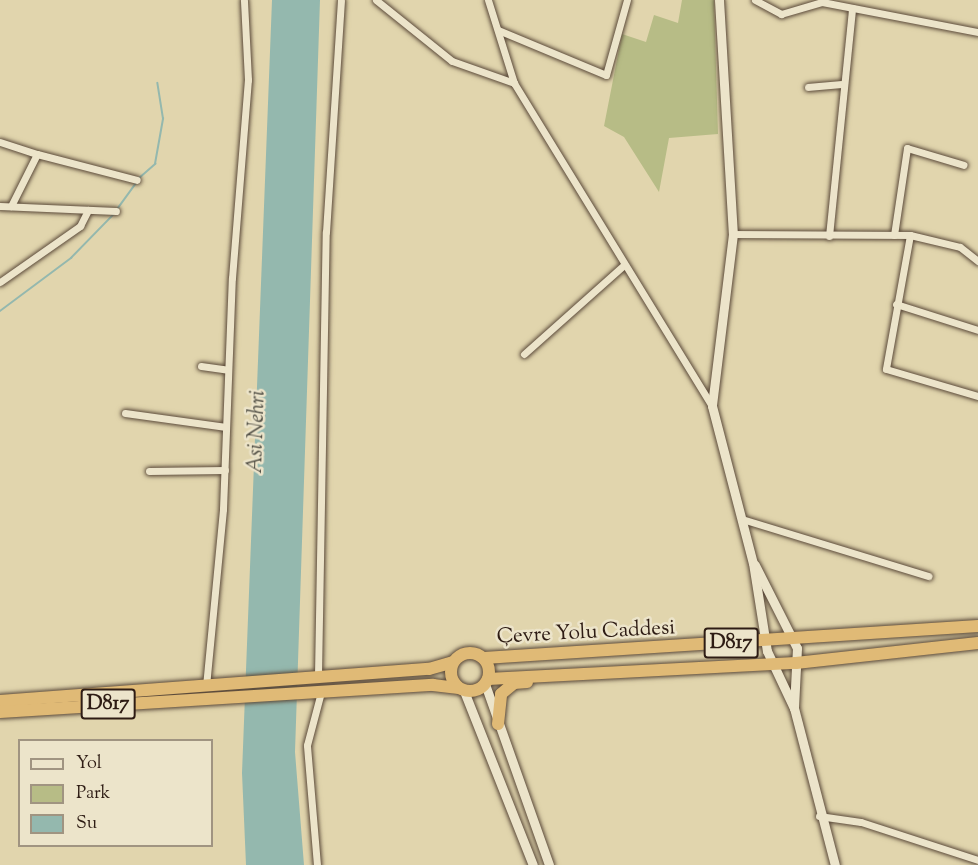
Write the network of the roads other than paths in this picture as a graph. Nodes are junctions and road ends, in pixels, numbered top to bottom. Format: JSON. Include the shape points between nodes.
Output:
{"nodes":[{"id":1,"x":244,"y":0,"type":"edge"},
{"id":2,"x":341,"y":0,"type":"edge"},
{"id":3,"x":376,"y":0,"type":"edge"},
{"id":4,"x":488,"y":0,"type":"edge"},
{"id":5,"x":627,"y":0,"type":"edge"},
{"id":6,"x":719,"y":0,"type":"edge"},
{"id":7,"x":755,"y":0,"type":"edge"},
{"id":8,"x":879,"y":0,"type":"edge"},
{"id":9,"x":852,"y":8,"type":"junction"},
{"id":10,"x":877,"y":10,"type":"junction"},
{"id":11,"x":498,"y":30,"type":"junction"},
{"id":12,"x":978,"y":32,"type":"edge"},
{"id":13,"x":514,"y":83,"type":"junction"},
{"id":14,"x":841,"y":84,"type":"junction"},
{"id":15,"x":808,"y":87,"type":"dead end"},
{"id":16,"x":0,"y":142,"type":"edge"},
{"id":17,"x":37,"y":154,"type":"junction"},
{"id":18,"x":964,"y":165,"type":"dead end"},
{"id":19,"x":137,"y":180,"type":"dead end"},
{"id":20,"x":0,"y":206,"type":"edge"},
{"id":21,"x":11,"y":206,"type":"junction"},
{"id":22,"x":88,"y":210,"type":"junction"},
{"id":23,"x":116,"y":211,"type":"dead end"},
{"id":24,"x":733,"y":234,"type":"junction"},
{"id":25,"x":894,"y":235,"type":"junction"},
{"id":26,"x":910,"y":235,"type":"junction"},
{"id":27,"x":829,"y":236,"type":"junction"},
{"id":28,"x":978,"y":261,"type":"edge"},
{"id":29,"x":624,"y":266,"type":"junction"},
{"id":30,"x":0,"y":282,"type":"edge"},
{"id":31,"x":896,"y":304,"type":"junction"},
{"id":32,"x":978,"y":330,"type":"edge"},
{"id":33,"x":524,"y":354,"type":"dead end"},
{"id":34,"x":201,"y":366,"type":"dead end"},
{"id":35,"x":228,"y":370,"type":"junction"},
{"id":36,"x":978,"y":396,"type":"edge"},
{"id":37,"x":712,"y":406,"type":"junction"},
{"id":38,"x":125,"y":413,"type":"dead end"},
{"id":39,"x":226,"y":428,"type":"junction"},
{"id":40,"x":225,"y":470,"type":"junction"},
{"id":41,"x":149,"y":471,"type":"dead end"},
{"id":42,"x":742,"y":519,"type":"junction"},
{"id":43,"x":753,"y":563,"type":"junction"},
{"id":44,"x":928,"y":576,"type":"dead end"},
{"id":45,"x":978,"y":626,"type":"edge"},
{"id":46,"x":794,"y":636,"type":"junction"},
{"id":47,"x":768,"y":639,"type":"junction"},
{"id":48,"x":978,"y":644,"type":"edge"},
{"id":49,"x":484,"y":658,"type":"junction"},
{"id":50,"x":453,"y":662,"type":"junction"},
{"id":51,"x":796,"y":663,"type":"junction"},
{"id":52,"x":771,"y":665,"type":"junction"},
{"id":53,"x":551,"y":674,"type":"junction"},
{"id":54,"x":315,"y":676,"type":"junction"},
{"id":55,"x":487,"y":682,"type":"junction"},
{"id":56,"x":213,"y":689,"type":"junction"},
{"id":57,"x":462,"y":689,"type":"junction"},
{"id":58,"x":316,"y":692,"type":"junction"},
{"id":59,"x":0,"y":701,"type":"edge"},
{"id":60,"x":794,"y":708,"type":"junction"},
{"id":61,"x":0,"y":712,"type":"edge"},
{"id":62,"x":498,"y":724,"type":"junction"},
{"id":63,"x":819,"y":816,"type":"junction"},
{"id":64,"x":978,"y":860,"type":"edge"},
{"id":65,"x":316,"y":865,"type":"edge"},
{"id":66,"x":533,"y":865,"type":"edge"},
{"id":67,"x":549,"y":865,"type":"edge"},
{"id":68,"x":835,"y":865,"type":"edge"}],
"edges":[{"from":1,"to":35,"type":"street","via":[[248,80]]},
{"from":2,"to":54,"type":"street","via":[[326,232]]},
{"from":3,"to":13,"type":"street","via":[[452,61]]},
{"from":4,"to":11,"type":"street"},
{"from":5,"to":11,"type":"street","via":[[606,75]]},
{"from":6,"to":24,"type":"street"},
{"from":7,"to":9,"type":"street","via":[[781,14],[812,3]]},
{"from":8,"to":10,"type":"street"},
{"from":9,"to":10,"type":"street"},
{"from":9,"to":14,"type":"street"},
{"from":10,"to":12,"type":"street"},
{"from":11,"to":13,"type":"street"},
{"from":13,"to":29,"type":"street"},
{"from":14,"to":15,"type":"street"},
{"from":14,"to":27,"type":"street"},
{"from":16,"to":17,"type":"street"},
{"from":17,"to":19,"type":"street"},
{"from":17,"to":21,"type":"street"},
{"from":18,"to":25,"type":"street","via":[[907,148]]},
{"from":20,"to":21,"type":"street"},
{"from":21,"to":22,"type":"street"},
{"from":22,"to":23,"type":"street"},
{"from":22,"to":30,"type":"street","via":[[80,226]]},
{"from":24,"to":27,"type":"street"},
{"from":24,"to":37,"type":"street"},
{"from":25,"to":26,"type":"street"},
{"from":25,"to":27,"type":"street"},
{"from":26,"to":28,"type":"street","via":[[960,247]]},
{"from":26,"to":31,"type":"street"},
{"from":29,"to":33,"type":"street"},
{"from":29,"to":37,"type":"street"},
{"from":31,"to":32,"type":"street"},
{"from":31,"to":36,"type":"street","via":[[886,369]]},
{"from":34,"to":35,"type":"street"},
{"from":35,"to":39,"type":"street"},
{"from":37,"to":42,"type":"street"},
{"from":38,"to":39,"type":"street"},
{"from":39,"to":40,"type":"street"},
{"from":40,"to":41,"type":"street"},
{"from":40,"to":56,"type":"street"},
{"from":42,"to":43,"type":"street"},
{"from":42,"to":44,"type":"street"},
{"from":43,"to":46,"type":"street"},
{"from":43,"to":47,"type":"street"},
{"from":45,"to":46,"type":"highway","name":"Çevre Yolu Caddesi","number":"D817"},
{"from":46,"to":47,"type":"highway","name":"Çevre Yolu Caddesi","number":"D817"},
{"from":46,"to":51,"type":"street"},
{"from":47,"to":49,"type":"highway","name":"Çevre Yolu Caddesi","number":"D817"},
{"from":47,"to":52,"type":"street"},
{"from":48,"to":51,"type":"highway","name":"Çevre Yolu Caddesi","number":"D817"},
{"from":49,"to":50,"type":"highway","name":"Çevre Yolu Caddesi","number":"D817","via":[[467,653]]},
{"from":49,"to":55,"type":"highway","name":"Çevre Yolu Caddesi"},
{"from":50,"to":54,"type":"highway","name":"Çevre Yolu Caddesi","number":"D817","via":[[429,669]]},
{"from":50,"to":57,"type":"highway","via":[[452,679]]},
{"from":51,"to":52,"type":"highway","name":"Çevre Yolu Caddesi","number":"D817"},
{"from":51,"to":60,"type":"street"},
{"from":52,"to":53,"type":"highway","name":"Çevre Yolu Caddesi","number":"D817"},
{"from":52,"to":60,"type":"street"},
{"from":53,"to":55,"type":"highway","name":"Çevre Yolu Caddesi","number":"D817"},
{"from":53,"to":62,"type":"highway","via":[[506,688],[498,700]]},
{"from":54,"to":56,"type":"highway","name":"Çevre Yolu Caddesi","number":"D817"},
{"from":55,"to":57,"type":"highway","name":"Çevre Yolu Caddesi","number":"D817"},
{"from":55,"to":62,"type":"street"},
{"from":56,"to":58,"type":"highway","name":"Çevre Yolu Caddesi","number":"D817"},
{"from":56,"to":59,"type":"highway","name":"Çevre Yolu Caddesi","number":"D817"},
{"from":56,"to":61,"type":"highway","name":"Çevre Yolu Caddesi","number":"D817"},
{"from":57,"to":58,"type":"highway","name":"Çevre Yolu Caddesi","number":"D817"},
{"from":57,"to":66,"type":"street"},
{"from":58,"to":65,"type":"street","via":[[307,745]]},
{"from":60,"to":63,"type":"street"},
{"from":62,"to":67,"type":"street"},
{"from":63,"to":64,"type":"street","via":[[861,822]]},
{"from":63,"to":68,"type":"street"}]}
